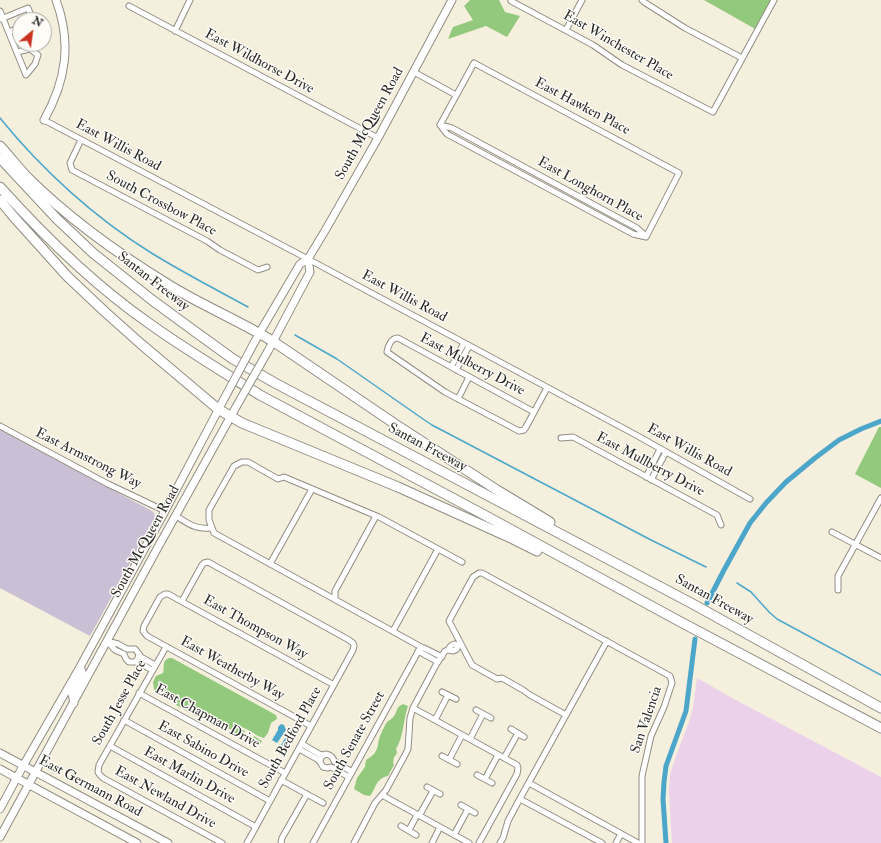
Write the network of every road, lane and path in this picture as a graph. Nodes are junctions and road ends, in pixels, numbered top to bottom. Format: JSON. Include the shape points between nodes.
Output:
{"nodes":[{"id":1,"x":56,"y":0,"type":"edge"},
{"id":2,"x":190,"y":0,"type":"edge"},
{"id":3,"x":582,"y":0,"type":"edge"},
{"id":4,"x":642,"y":0,"type":"edge"},
{"id":5,"x":774,"y":0,"type":"edge"},
{"id":6,"x":449,"y":1,"type":"edge"},
{"id":7,"x":512,"y":1,"type":"edge"},
{"id":8,"x":129,"y":6,"type":"dead end"},
{"id":9,"x":0,"y":11,"type":"edge"},
{"id":10,"x":18,"y":12,"type":"edge"},
{"id":11,"x":30,"y":12,"type":"edge"},
{"id":12,"x":12,"y":15,"type":"edge"},
{"id":13,"x":1,"y":19,"type":"edge"},
{"id":14,"x":566,"y":30,"type":"junction"},
{"id":15,"x":12,"y":31,"type":"edge"},
{"id":16,"x":175,"y":31,"type":"junction"},
{"id":17,"x":9,"y":32,"type":"junction"},
{"id":18,"x":12,"y":40,"type":"edge"},
{"id":19,"x":17,"y":52,"type":"joint"},
{"id":20,"x":742,"y":58,"type":"junction"},
{"id":21,"x":414,"y":72,"type":"junction"},
{"id":22,"x":456,"y":95,"type":"junction"},
{"id":23,"x":44,"y":120,"type":"joint"},
{"id":24,"x":440,"y":124,"type":"junction"},
{"id":25,"x":468,"y":137,"type":"junction"},
{"id":26,"x":378,"y":138,"type":"junction"},
{"id":27,"x":81,"y":140,"type":"junction"},
{"id":28,"x":465,"y":144,"type":"junction"},
{"id":29,"x":0,"y":146,"type":"edge"},
{"id":30,"x":0,"y":158,"type":"edge"},
{"id":31,"x":507,"y":158,"type":"junction"},
{"id":32,"x":504,"y":164,"type":"junction"},
{"id":33,"x":547,"y":179,"type":"junction"},
{"id":34,"x":544,"y":186,"type":"junction"},
{"id":35,"x":0,"y":187,"type":"edge"},
{"id":36,"x":0,"y":200,"type":"edge"},
{"id":37,"x":586,"y":200,"type":"junction"},
{"id":38,"x":582,"y":206,"type":"junction"},
{"id":39,"x":623,"y":220,"type":"junction"},
{"id":40,"x":620,"y":227,"type":"junction"},
{"id":41,"x":646,"y":237,"type":"junction"},
{"id":42,"x":308,"y":259,"type":"junction"},
{"id":43,"x":267,"y":267,"type":"dead end"},
{"id":44,"x":259,"y":333,"type":"junction"},
{"id":45,"x":274,"y":342,"type":"junction"},
{"id":46,"x":467,"y":344,"type":"junction"},
{"id":47,"x":451,"y":367,"type":"junction"},
{"id":48,"x":456,"y":370,"type":"junction"},
{"id":49,"x":469,"y":377,"type":"junction"},
{"id":50,"x":547,"y":388,"type":"junction"},
{"id":51,"x":458,"y":399,"type":"junction"},
{"id":52,"x":218,"y":409,"type":"junction"},
{"id":53,"x":534,"y":412,"type":"junction"},
{"id":54,"x":231,"y":417,"type":"junction"},
{"id":55,"x":0,"y":426,"type":"edge"},
{"id":56,"x":561,"y":438,"type":"dead end"},
{"id":57,"x":660,"y":449,"type":"junction"},
{"id":58,"x":666,"y":452,"type":"junction"},
{"id":59,"x":652,"y":465,"type":"junction"},
{"id":60,"x":658,"y":468,"type":"junction"},
{"id":61,"x":646,"y":476,"type":"junction"},
{"id":62,"x":651,"y":480,"type":"junction"},
{"id":63,"x":312,"y":489,"type":"junction"},
{"id":64,"x":881,"y":498,"type":"edge"},
{"id":65,"x":750,"y":499,"type":"dead end"},
{"id":66,"x":165,"y":511,"type":"junction"},
{"id":67,"x":176,"y":516,"type":"junction"},
{"id":68,"x":376,"y":516,"type":"junction"},
{"id":69,"x":721,"y":525,"type":"dead end"},
{"id":70,"x":212,"y":528,"type":"junction"},
{"id":71,"x":832,"y":532,"type":"dead end"},
{"id":72,"x":856,"y":544,"type":"junction"},
{"id":73,"x":438,"y":549,"type":"junction"},
{"id":74,"x":881,"y":558,"type":"edge"},
{"id":75,"x":462,"y":562,"type":"dead end"},
{"id":76,"x":270,"y":564,"type":"junction"},
{"id":77,"x":619,"y":588,"type":"junction"},
{"id":78,"x":838,"y":590,"type":"dead end"},
{"id":79,"x":335,"y":599,"type":"junction"},
{"id":80,"x":182,"y":601,"type":"junction"},
{"id":81,"x":691,"y":603,"type":"junction"},
{"id":82,"x":143,"y":631,"type":"joint"},
{"id":83,"x":393,"y":631,"type":"junction"},
{"id":84,"x":97,"y":635,"type":"junction"},
{"id":85,"x":107,"y":641,"type":"junction"},
{"id":86,"x":607,"y":641,"type":"junction"},
{"id":87,"x":459,"y":645,"type":"junction"},
{"id":88,"x":166,"y":646,"type":"junction"},
{"id":89,"x":421,"y":649,"type":"junction"},
{"id":90,"x":139,"y":654,"type":"junction"},
{"id":91,"x":440,"y":660,"type":"junction"},
{"id":92,"x":135,"y":662,"type":"junction"},
{"id":93,"x":155,"y":665,"type":"junction"},
{"id":94,"x":80,"y":667,"type":"junction"},
{"id":95,"x":152,"y":670,"type":"junction"},
{"id":96,"x":334,"y":685,"type":"junction"},
{"id":97,"x":442,"y":692,"type":"dead end"},
{"id":98,"x":139,"y":693,"type":"junction"},
{"id":99,"x":448,"y":696,"type":"junction"},
{"id":100,"x":456,"y":699,"type":"dead end"},
{"id":101,"x":74,"y":703,"type":"junction"},
{"id":102,"x":413,"y":708,"type":"junction"},
{"id":103,"x":881,"y":708,"type":"edge"},
{"id":104,"x":476,"y":710,"type":"dead end"},
{"id":105,"x":483,"y":714,"type":"junction"},
{"id":106,"x":566,"y":715,"type":"junction"},
{"id":107,"x":491,"y":718,"type":"dead end"},
{"id":108,"x":124,"y":720,"type":"junction"},
{"id":109,"x":435,"y":720,"type":"junction"},
{"id":110,"x":311,"y":726,"type":"junction"},
{"id":111,"x":881,"y":728,"type":"edge"},
{"id":112,"x":511,"y":729,"type":"dead end"},
{"id":113,"x":518,"y":733,"type":"junction"},
{"id":114,"x":462,"y":735,"type":"junction"},
{"id":115,"x":524,"y":737,"type":"dead end"},
{"id":116,"x":470,"y":739,"type":"junction"},
{"id":117,"x":302,"y":744,"type":"junction"},
{"id":118,"x":110,"y":746,"type":"junction"},
{"id":119,"x":299,"y":749,"type":"junction"},
{"id":120,"x":0,"y":754,"type":"edge"},
{"id":121,"x":324,"y":755,"type":"junction"},
{"id":122,"x":498,"y":755,"type":"junction"},
{"id":123,"x":442,"y":756,"type":"dead end"},
{"id":124,"x":504,"y":758,"type":"junction"},
{"id":125,"x":449,"y":760,"type":"junction"},
{"id":126,"x":320,"y":762,"type":"junction"},
{"id":127,"x":457,"y":764,"type":"dead end"},
{"id":128,"x":23,"y":766,"type":"junction"},
{"id":129,"x":0,"y":769,"type":"edge"},
{"id":130,"x":36,"y":772,"type":"junction"},
{"id":131,"x":98,"y":772,"type":"joint"},
{"id":132,"x":286,"y":773,"type":"junction"},
{"id":133,"x":351,"y":774,"type":"junction"},
{"id":134,"x":477,"y":775,"type":"dead end"},
{"id":135,"x":16,"y":778,"type":"junction"},
{"id":136,"x":485,"y":779,"type":"junction"},
{"id":137,"x":282,"y":780,"type":"junction"},
{"id":138,"x":492,"y":783,"type":"dead end"},
{"id":139,"x":529,"y":783,"type":"junction"},
{"id":140,"x":29,"y":784,"type":"junction"},
{"id":141,"x":427,"y":787,"type":"dead end"},
{"id":142,"x":433,"y":790,"type":"junction"},
{"id":143,"x":307,"y":794,"type":"junction"},
{"id":144,"x":440,"y":794,"type":"dead end"},
{"id":145,"x":382,"y":795,"type":"junction"},
{"id":146,"x":270,"y":800,"type":"junction"},
{"id":147,"x":520,"y":800,"type":"junction"},
{"id":148,"x":323,"y":803,"type":"dead end"},
{"id":149,"x":461,"y":805,"type":"dead end"},
{"id":150,"x":0,"y":809,"type":"edge"},
{"id":151,"x":468,"y":809,"type":"junction"},
{"id":152,"x":475,"y":813,"type":"dead end"},
{"id":153,"x":418,"y":816,"type":"junction"},
{"id":154,"x":401,"y":826,"type":"dead end"},
{"id":155,"x":256,"y":827,"type":"junction"},
{"id":156,"x":440,"y":827,"type":"junction"},
{"id":157,"x":409,"y":830,"type":"junction"},
{"id":158,"x":621,"y":834,"type":"junction"},
{"id":159,"x":416,"y":835,"type":"dead end"},
{"id":160,"x":454,"y":835,"type":"junction"},
{"id":161,"x":0,"y":837,"type":"edge"},
{"id":162,"x":462,"y":841,"type":"edge"},
{"id":163,"x":163,"y":842,"type":"edge"},
{"id":164,"x":137,"y":843,"type":"edge"},
{"id":165,"x":222,"y":843,"type":"edge"},
{"id":166,"x":247,"y":843,"type":"edge"},
{"id":167,"x":281,"y":843,"type":"edge"},
{"id":168,"x":313,"y":843,"type":"edge"},
{"id":169,"x":354,"y":843,"type":"edge"},
{"id":170,"x":432,"y":843,"type":"edge"},
{"id":171,"x":469,"y":843,"type":"edge"},
{"id":172,"x":479,"y":843,"type":"edge"},
{"id":173,"x":500,"y":843,"type":"edge"},
{"id":174,"x":602,"y":843,"type":"edge"},
{"id":175,"x":616,"y":843,"type":"edge"},
{"id":176,"x":638,"y":843,"type":"edge"},
{"id":177,"x":642,"y":843,"type":"edge"}],
"edges":[{"from":1,"to":23,"type":"main road","via":[[62,20],[66,55],[59,90]]},
{"from":2,"to":16,"type":"street"},
{"from":3,"to":14,"type":"street"},
{"from":4,"to":20,"type":"street","via":[[685,28]]},
{"from":5,"to":20,"type":"street"},
{"from":6,"to":21,"type":"main road","name":"South McQueen Road"},
{"from":7,"to":14,"type":"street","name":"East Winchester Place"},
{"from":8,"to":16,"type":"street","name":"East Wildhorse Drive"},
{"from":9,"to":13,"type":"street"},
{"from":10,"to":11,"type":"street","via":[[28,8]]},
{"from":12,"to":13,"type":"street"},
{"from":13,"to":17,"type":"street"},
{"from":14,"to":20,"type":"street","name":"East Winchester Place","via":[[622,65],[713,112]]},
{"from":15,"to":17,"type":"street"},
{"from":16,"to":26,"type":"street","name":"East Wildhorse Drive"},
{"from":17,"to":18,"type":"street"},
{"from":19,"to":19,"type":"street","via":[[20,58],[26,75],[35,64],[38,55],[30,49]]},
{"from":21,"to":22,"type":"street"},
{"from":21,"to":26,"type":"main road","name":"South McQueen Road"},
{"from":22,"to":24,"type":"street"},
{"from":22,"to":41,"type":"street","name":"East Hawken Place","via":[[474,62],[679,173]]},
{"from":23,"to":27,"type":"street","name":"East Willis Road"},
{"from":24,"to":25,"type":"street","name":"East Longhorn Place"},
{"from":24,"to":28,"type":"street","name":"East Longhorn Place","via":[[447,134]]},
{"from":25,"to":28,"type":"street"},
{"from":25,"to":31,"type":"street","name":"East Longhorn Place"},
{"from":26,"to":42,"type":"main road","name":"South McQueen Road"},
{"from":27,"to":42,"type":"street","name":"East Willis Road"},
{"from":27,"to":43,"type":"street","name":"South Crossbow Place","via":[[70,162],[72,170],[258,270]]},
{"from":28,"to":32,"type":"street","name":"East Longhorn Place"},
{"from":29,"to":44,"type":"highway","via":[[26,176],[100,239],[169,286]]},
{"from":30,"to":81,"type":"highway","name":"Santan Freeway","via":[[93,253],[233,359]]},
{"from":31,"to":32,"type":"street"},
{"from":31,"to":33,"type":"street","name":"East Longhorn Place"},
{"from":32,"to":34,"type":"street","name":"East Longhorn Place"},
{"from":33,"to":34,"type":"street"},
{"from":33,"to":37,"type":"street","name":"East Longhorn Place"},
{"from":34,"to":38,"type":"street","name":"East Longhorn Place"},
{"from":35,"to":77,"type":"highway","via":[[97,283],[200,358],[260,395]]},
{"from":36,"to":52,"type":"highway","via":[[67,276],[141,344]]},
{"from":37,"to":38,"type":"street"},
{"from":37,"to":39,"type":"street","name":"East Longhorn Place"},
{"from":38,"to":40,"type":"street","name":"East Longhorn Place"},
{"from":39,"to":40,"type":"street"},
{"from":39,"to":41,"type":"street","name":"East Longhorn Place"},
{"from":40,"to":41,"type":"street","name":"East Longhorn Place"},
{"from":42,"to":44,"type":"main road","name":"South McQueen Road","via":[[300,264]]},
{"from":42,"to":45,"type":"main road","name":"South McQueen Road","via":[[310,272]]},
{"from":42,"to":46,"type":"street","name":"East Willis Road"},
{"from":44,"to":45,"type":"highway"},
{"from":44,"to":52,"type":"main road","name":"South McQueen Road","bridge":true},
{"from":45,"to":54,"type":"main road","name":"South McQueen Road","bridge":true},
{"from":45,"to":81,"type":"highway","via":[[527,509]]},
{"from":46,"to":47,"type":"street"},
{"from":46,"to":48,"type":"street"},
{"from":46,"to":50,"type":"street","name":"East Willis Road"},
{"from":47,"to":48,"type":"street","name":"East Mulberry Drive"},
{"from":47,"to":51,"type":"street","name":"East Mulberry Drive","via":[[398,338],[395,338],[388,347],[387,352]]},
{"from":48,"to":49,"type":"street","name":"East Mulberry Drive"},
{"from":49,"to":51,"type":"street"},
{"from":49,"to":53,"type":"street","name":"East Mulberry Drive"},
{"from":50,"to":53,"type":"street"},
{"from":50,"to":57,"type":"street","name":"East Willis Road"},
{"from":51,"to":53,"type":"street","via":[[519,431],[524,430]]},
{"from":52,"to":54,"type":"highway"},
{"from":52,"to":66,"type":"main road","name":"South McQueen Road"},
{"from":54,"to":67,"type":"main road","name":"South McQueen Road"},
{"from":54,"to":77,"type":"highway","via":[[412,493],[513,538],[581,573]]},
{"from":55,"to":66,"type":"street","name":"East Armstrong Way","via":[[108,484]]},
{"from":56,"to":61,"type":"street","name":"East Mullberry Drive","via":[[573,437]]},
{"from":57,"to":58,"type":"street","name":"East Willis Road"},
{"from":57,"to":59,"type":"street"},
{"from":58,"to":60,"type":"street"},
{"from":58,"to":65,"type":"street","name":"East Willis Road"},
{"from":59,"to":60,"type":"street"},
{"from":59,"to":61,"type":"street"},
{"from":60,"to":62,"type":"street"},
{"from":61,"to":62,"type":"street","name":"East Mullberry Drive"},
{"from":62,"to":69,"type":"street","name":"East Mullberry Drive","via":[[717,515]]},
{"from":63,"to":68,"type":"street"},
{"from":63,"to":70,"type":"street","via":[[284,477],[278,479],[248,462],[242,462],[234,466],[209,510]]},
{"from":63,"to":76,"type":"street"},
{"from":64,"to":72,"type":"street"},
{"from":66,"to":67,"type":"main road"},
{"from":66,"to":84,"type":"main road","name":"South McQueen Road"},
{"from":67,"to":70,"type":"street","via":[[197,528]]},
{"from":67,"to":85,"type":"main road","name":"South McQueen Road"},
{"from":68,"to":73,"type":"street"},
{"from":68,"to":79,"type":"street","via":[[335,591]]},
{"from":70,"to":76,"type":"street","via":[[214,533]]},
{"from":71,"to":72,"type":"street"},
{"from":72,"to":74,"type":"street"},
{"from":72,"to":78,"type":"street","via":[[838,576]]},
{"from":73,"to":75,"type":"street"},
{"from":73,"to":83,"type":"street"},
{"from":76,"to":79,"type":"street"},
{"from":77,"to":111,"type":"highway"},
{"from":79,"to":83,"type":"street"},
{"from":80,"to":82,"type":"street","name":"East Thompson Way","via":[[163,594]]},
{"from":80,"to":96,"type":"street","name":"East Thompson Way"},
{"from":80,"to":96,"type":"street","name":"South Bedford Place","via":[[201,566],[208,562],[354,644]]},
{"from":81,"to":103,"type":"highway","name":"Santan Freeway"},
{"from":82,"to":88,"type":"street","name":"East Weatherby Way","via":[[147,636]]},
{"from":83,"to":89,"type":"street"},
{"from":84,"to":85,"type":"main road"},
{"from":84,"to":94,"type":"main road","name":"South McQueen Road"},
{"from":85,"to":90,"type":"street","via":[[135,649]]},
{"from":85,"to":92,"type":"street","via":[[115,650],[124,654],[127,660]]},
{"from":85,"to":101,"type":"main road","name":"South McQueen Road"},
{"from":86,"to":87,"type":"street","name":"San Valencia","via":[[479,573],[473,577],[449,621]]},
{"from":86,"to":106,"type":"street"},
{"from":86,"to":177,"type":"street","name":"San Valencia","via":[[670,676],[672,683],[651,736],[642,776]]},
{"from":87,"to":91,"type":"street","via":[[450,646]]},
{"from":87,"to":106,"type":"street","name":"San Valencia","via":[[472,665],[497,679],[502,678]]},
{"from":88,"to":93,"type":"street","name":"South Jesse Place"},
{"from":88,"to":110,"type":"street","name":"East Weatherby Way"},
{"from":89,"to":91,"type":"street"},
{"from":89,"to":133,"type":"street","name":"South Senate Street"},
{"from":90,"to":92,"type":"street"},
{"from":90,"to":93,"type":"street"},
{"from":91,"to":102,"type":"street"},
{"from":92,"to":95,"type":"street"},
{"from":93,"to":95,"type":"street","name":"South Jesse Place"},
{"from":94,"to":101,"type":"main road","via":[[82,674],[72,694]]},
{"from":94,"to":128,"type":"main road","name":"South McQueen Road"},
{"from":95,"to":98,"type":"street","name":"South Jesse Place"},
{"from":96,"to":110,"type":"street","name":"South Bedford Place"},
{"from":97,"to":99,"type":"street"},
{"from":98,"to":108,"type":"street","name":"South Jesse Place"},
{"from":98,"to":132,"type":"street","name":"East Chapman Drive"},
{"from":99,"to":100,"type":"street"},
{"from":99,"to":109,"type":"street"},
{"from":101,"to":130,"type":"main road","name":"South McQueen Road"},
{"from":102,"to":109,"type":"street"},
{"from":102,"to":145,"type":"street","via":[[406,755]]},
{"from":104,"to":105,"type":"street"},
{"from":105,"to":107,"type":"street"},
{"from":105,"to":116,"type":"street"},
{"from":106,"to":139,"type":"street"},
{"from":108,"to":118,"type":"street","name":"South Jesse Place"},
{"from":108,"to":146,"type":"street","name":"East Sabino Drive"},
{"from":109,"to":114,"type":"street"},
{"from":110,"to":117,"type":"street","name":"South Bedford Place"},
{"from":112,"to":113,"type":"street"},
{"from":113,"to":115,"type":"street"},
{"from":113,"to":124,"type":"street"},
{"from":114,"to":116,"type":"street"},
{"from":114,"to":125,"type":"street"},
{"from":116,"to":122,"type":"street"},
{"from":117,"to":119,"type":"street","name":"South Bedford Place"},
{"from":117,"to":121,"type":"street"},
{"from":118,"to":131,"type":"street","name":"South Jesse Place","via":[[99,765]]},
{"from":118,"to":155,"type":"street","name":"East Marlin Drive"},
{"from":119,"to":126,"type":"street"},
{"from":119,"to":132,"type":"street","name":"South Bedford Place"},
{"from":120,"to":128,"type":"main road","name":"East Germann Road"},
{"from":121,"to":126,"type":"street"},
{"from":121,"to":133,"type":"street","via":[[330,755]]},
{"from":122,"to":124,"type":"street"},
{"from":122,"to":136,"type":"street"},
{"from":123,"to":125,"type":"street"},
{"from":124,"to":172,"type":"street","via":[[517,765],[517,774]]},
{"from":125,"to":127,"type":"street"},
{"from":126,"to":133,"type":"street","via":[[323,767]]},
{"from":128,"to":130,"type":"main road","name":"East Germann Road"},
{"from":128,"to":135,"type":"main road","name":"South McQueen Road"},
{"from":129,"to":135,"type":"main road","name":"East Germann Road"},
{"from":130,"to":140,"type":"main road","name":"South McQueen Road"},
{"from":130,"to":163,"type":"main road","name":"East Germann Road"},
{"from":131,"to":165,"type":"street","name":"East Newland Drive","via":[[103,778]]},
{"from":132,"to":137,"type":"street","name":"South Bedford Place"},
{"from":133,"to":168,"type":"street","name":"South Senate Street"},
{"from":134,"to":136,"type":"street"},
{"from":135,"to":140,"type":"main road","name":"East Germann Road"},
{"from":135,"to":150,"type":"main road","name":"South McQueen Road"},
{"from":136,"to":138,"type":"street"},
{"from":137,"to":143,"type":"street"},
{"from":137,"to":146,"type":"street","name":"South Bedford Place"},
{"from":139,"to":147,"type":"street"},
{"from":139,"to":158,"type":"street"},
{"from":140,"to":161,"type":"main road","name":"South McQueen Road"},
{"from":140,"to":164,"type":"main road","name":"East Germann Road"},
{"from":141,"to":142,"type":"street"},
{"from":142,"to":144,"type":"street"},
{"from":142,"to":153,"type":"street"},
{"from":143,"to":148,"type":"street"},
{"from":143,"to":167,"type":"street"},
{"from":145,"to":153,"type":"street"},
{"from":145,"to":169,"type":"street","via":[[375,803]]},
{"from":146,"to":155,"type":"street","name":"South Bedford Place"},
{"from":147,"to":173,"type":"street","via":[[508,821]]},
{"from":147,"to":174,"type":"street"},
{"from":149,"to":151,"type":"street"},
{"from":151,"to":152,"type":"street"},
{"from":151,"to":160,"type":"street"},
{"from":153,"to":156,"type":"street"},
{"from":153,"to":157,"type":"street"},
{"from":154,"to":157,"type":"street"},
{"from":155,"to":166,"type":"street","name":"South Bedford Place"},
{"from":156,"to":160,"type":"street"},
{"from":156,"to":170,"type":"street"},
{"from":157,"to":159,"type":"street"},
{"from":158,"to":175,"type":"street"},
{"from":158,"to":176,"type":"street"},
{"from":160,"to":162,"type":"street"},
{"from":162,"to":171,"type":"street"}]}
